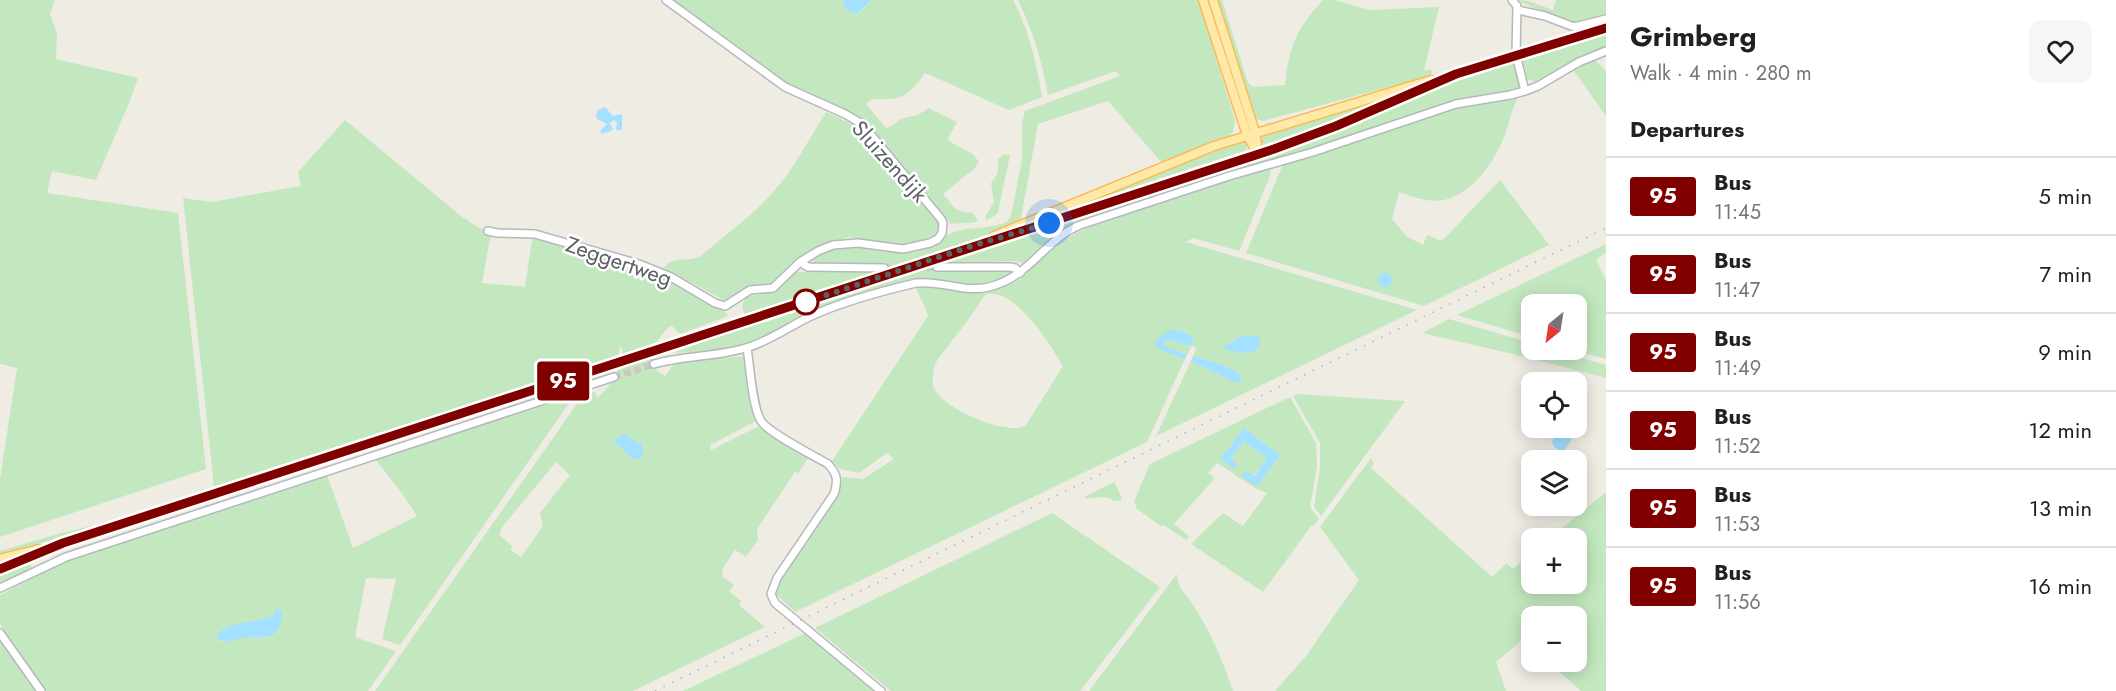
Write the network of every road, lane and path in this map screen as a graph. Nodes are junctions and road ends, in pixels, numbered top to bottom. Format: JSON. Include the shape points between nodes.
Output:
{"nodes":[{"id":1,"x":666,"y":0,"type":"edge"},
{"id":2,"x":1203,"y":0,"type":"edge"},
{"id":3,"x":1213,"y":0,"type":"edge"},
{"id":4,"x":1512,"y":0,"type":"edge"},
{"id":5,"x":1518,"y":10,"type":"junction"},
{"id":6,"x":1606,"y":19,"type":"edge"},
{"id":7,"x":1606,"y":28,"type":"edge"},
{"id":8,"x":1606,"y":51,"type":"edge"},
{"id":9,"x":1516,"y":55,"type":"junction"},
{"id":10,"x":1456,"y":74,"type":"junction"},
{"id":11,"x":1525,"y":91,"type":"junction"},
{"id":12,"x":1251,"y":134,"type":"junction"},
{"id":13,"x":1258,"y":154,"type":"junction"},
{"id":14,"x":488,"y":231,"type":"dead end"},
{"id":15,"x":972,"y":246,"type":"junction"},
{"id":16,"x":801,"y":262,"type":"junction"},
{"id":17,"x":937,"y":267,"type":"tunnel mouth"},
{"id":18,"x":884,"y":268,"type":"tunnel mouth"},
{"id":19,"x":1020,"y":273,"type":"junction"},
{"id":20,"x":747,"y":348,"type":"junction"},
{"id":21,"x":653,"y":351,"type":"tunnel mouth"},
{"id":22,"x":620,"y":362,"type":"tunnel mouth"},
{"id":23,"x":654,"y":364,"type":"tunnel mouth"},
{"id":24,"x":614,"y":377,"type":"tunnel mouth"},
{"id":25,"x":63,"y":543,"type":"junction"},
{"id":26,"x":0,"y":559,"type":"edge"},
{"id":27,"x":0,"y":569,"type":"edge"},
{"id":28,"x":0,"y":588,"type":"edge"},
{"id":29,"x":0,"y":633,"type":"edge"},
{"id":30,"x":40,"y":691,"type":"edge"},
{"id":31,"x":881,"y":691,"type":"edge"}],
"edges":[{"from":1,"to":16,"type":"street","name":"Sluizendijk","via":[[785,87],[862,124],[943,223],[938,239],[924,245],[903,249],[839,244]]},
{"from":2,"to":12,"type":"main road"},
{"from":3,"to":12,"type":"main road"},
{"from":4,"to":5,"type":"street"},
{"from":5,"to":6,"type":"street","via":[[1574,27]]},
{"from":5,"to":9,"type":"street"},
{"from":7,"to":9,"type":"main road"},
{"from":8,"to":11,"type":"street"},
{"from":9,"to":10,"type":"main road"},
{"from":9,"to":11,"type":"street"},
{"from":10,"to":12,"type":"main road"},
{"from":10,"to":13,"type":"main road","via":[[1336,126]]},
{"from":11,"to":19,"type":"street","via":[[1456,104],[1080,225],[1059,235]]},
{"from":12,"to":13,"type":"main road"},
{"from":12,"to":15,"type":"main road"},
{"from":13,"to":15,"type":"main road"},
{"from":14,"to":16,"type":"street","name":"Zeggertweg","via":[[535,234],[639,264],[723,306],[750,290],[773,288]]},
{"from":15,"to":21,"type":"main road"},
{"from":16,"to":18,"type":"street","via":[[808,267]]},
{"from":17,"to":19,"type":"street","via":[[1010,267]]},
{"from":19,"to":20,"type":"street","via":[[980,289],[926,282],[907,285],[823,311]]},
{"from":20,"to":23,"type":"street"},
{"from":20,"to":31,"type":"street","via":[[762,422],[828,464],[838,481],[834,494],[777,578],[771,594],[775,603]]},
{"from":22,"to":25,"type":"main road"},
{"from":24,"to":28,"type":"street","via":[[66,556]]},
{"from":25,"to":26,"type":"main road"},
{"from":25,"to":27,"type":"main road"},
{"from":29,"to":30,"type":"street"}]}
